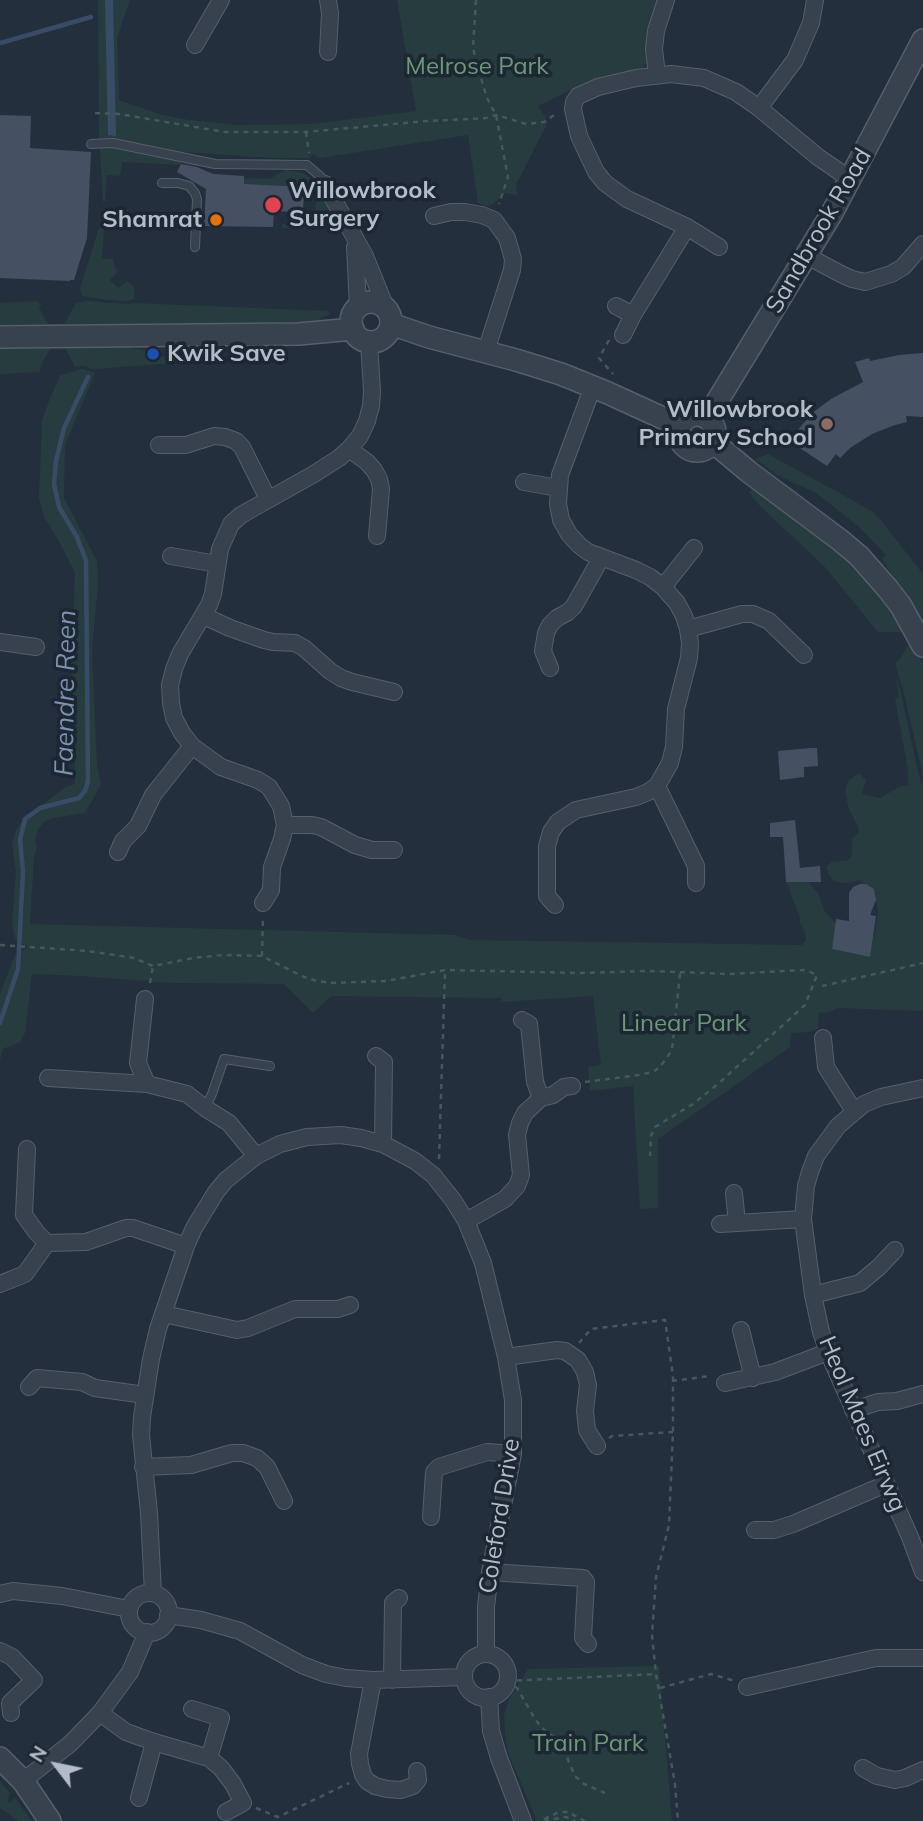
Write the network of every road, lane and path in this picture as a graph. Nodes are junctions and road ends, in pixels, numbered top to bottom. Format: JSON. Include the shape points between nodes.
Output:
{"nodes":[{"id":1,"x":220,"y":0,"type":"edge"},
{"id":2,"x":328,"y":0,"type":"edge"},
{"id":3,"x":476,"y":0,"type":"edge"},
{"id":4,"x":666,"y":0,"type":"edge"},
{"id":5,"x":816,"y":0,"type":"edge"},
{"id":6,"x":923,"y":40,"type":"edge"},
{"id":7,"x":195,"y":45,"type":"dead end"},
{"id":8,"x":328,"y":52,"type":"dead end"},
{"id":9,"x":657,"y":75,"type":"junction"},
{"id":10,"x":574,"y":102,"type":"junction"},
{"id":11,"x":760,"y":108,"type":"junction"},
{"id":12,"x":95,"y":113,"type":"dead end"},
{"id":13,"x":496,"y":115,"type":"junction"},
{"id":14,"x":306,"y":132,"type":"junction"},
{"id":15,"x":91,"y":144,"type":"dead end"},
{"id":16,"x":310,"y":155,"type":"dead end"},
{"id":17,"x":850,"y":179,"type":"junction"},
{"id":18,"x":162,"y":183,"type":"dead end"},
{"id":19,"x":325,"y":184,"type":"joint"},
{"id":20,"x":434,"y":216,"type":"dead end"},
{"id":21,"x":494,"y":220,"type":"junction"},
{"id":22,"x":687,"y":227,"type":"junction"},
{"id":23,"x":352,"y":234,"type":"junction"},
{"id":24,"x":923,"y":244,"type":"edge"},
{"id":25,"x":195,"y":247,"type":"dead end"},
{"id":26,"x":719,"y":247,"type":"dead end"},
{"id":27,"x":807,"y":256,"type":"junction"},
{"id":28,"x":358,"y":306,"type":"junction"},
{"id":29,"x":616,"y":306,"type":"dead end"},
{"id":30,"x":633,"y":315,"type":"junction"},
{"id":31,"x":388,"y":316,"type":"junction"},
{"id":32,"x":361,"y":335,"type":"junction"},
{"id":33,"x":623,"y":335,"type":"joint"},
{"id":34,"x":0,"y":337,"type":"edge"},
{"id":35,"x":486,"y":351,"type":"junction"},
{"id":36,"x":601,"y":390,"type":"junction"},
{"id":37,"x":707,"y":418,"type":"junction"},
{"id":38,"x":680,"y":426,"type":"junction"},
{"id":39,"x":713,"y":442,"type":"junction"},
{"id":40,"x":159,"y":445,"type":"dead end"},
{"id":41,"x":349,"y":449,"type":"junction"},
{"id":42,"x":524,"y":482,"type":"dead end"},
{"id":43,"x":558,"y":488,"type":"junction"},
{"id":44,"x":268,"y":499,"type":"junction"},
{"id":45,"x":377,"y":536,"type":"dead end"},
{"id":46,"x":694,"y":548,"type":"dead end"},
{"id":47,"x":171,"y":556,"type":"dead end"},
{"id":48,"x":601,"y":558,"type":"junction"},
{"id":49,"x":217,"y":564,"type":"junction"},
{"id":50,"x":663,"y":587,"type":"junction"},
{"id":51,"x":204,"y":616,"type":"junction"},
{"id":52,"x":688,"y":629,"type":"junction"},
{"id":53,"x":0,"y":642,"type":"edge"},
{"id":54,"x":923,"y":646,"type":"edge"},
{"id":55,"x":36,"y":647,"type":"dead end"},
{"id":56,"x":804,"y":655,"type":"dead end"},
{"id":57,"x":551,"y":668,"type":"dead end"},
{"id":58,"x":394,"y":692,"type":"dead end"},
{"id":59,"x":192,"y":746,"type":"junction"},
{"id":60,"x":657,"y":786,"type":"junction"},
{"id":61,"x":285,"y":825,"type":"junction"},
{"id":62,"x":394,"y":850,"type":"dead end"},
{"id":63,"x":118,"y":852,"type":"dead end"},
{"id":64,"x":696,"y":883,"type":"dead end"},
{"id":65,"x":263,"y":903,"type":"joint"},
{"id":66,"x":555,"y":905,"type":"dead end"},
{"id":67,"x":0,"y":945,"type":"edge"},
{"id":68,"x":262,"y":956,"type":"junction"},
{"id":69,"x":923,"y":964,"type":"edge"},
{"id":70,"x":445,"y":970,"type":"junction"},
{"id":71,"x":680,"y":973,"type":"junction"},
{"id":72,"x":822,"y":986,"type":"dead end"},
{"id":73,"x":145,"y":999,"type":"dead end"},
{"id":74,"x":522,"y":1020,"type":"dead end"},
{"id":75,"x":822,"y":1038,"type":"dead end"},
{"id":76,"x":376,"y":1056,"type":"dead end"},
{"id":77,"x":270,"y":1066,"type":"dead end"},
{"id":78,"x":48,"y":1078,"type":"dead end"},
{"id":79,"x":147,"y":1084,"type":"junction"},
{"id":80,"x":572,"y":1086,"type":"joint"},
{"id":81,"x":923,"y":1088,"type":"edge"},
{"id":82,"x":541,"y":1098,"type":"junction"},
{"id":83,"x":205,"y":1108,"type":"junction"},
{"id":84,"x":854,"y":1111,"type":"junction"},
{"id":85,"x":383,"y":1144,"type":"junction"},
{"id":86,"x":27,"y":1149,"type":"dead end"},
{"id":87,"x":256,"y":1156,"type":"junction"},
{"id":88,"x":650,"y":1156,"type":"dead end"},
{"id":89,"x":433,"y":1175,"type":"junction"},
{"id":90,"x":734,"y":1193,"type":"dead end"},
{"id":91,"x":803,"y":1219,"type":"junction"},
{"id":92,"x":466,"y":1222,"type":"junction"},
{"id":93,"x":737,"y":1223,"type":"junction"},
{"id":94,"x":720,"y":1224,"type":"dead end"},
{"id":95,"x":47,"y":1243,"type":"junction"},
{"id":96,"x":186,"y":1247,"type":"junction"},
{"id":97,"x":895,"y":1250,"type":"dead end"},
{"id":98,"x":0,"y":1284,"type":"edge"},
{"id":99,"x":813,"y":1295,"type":"junction"},
{"id":100,"x":350,"y":1305,"type":"dead end"},
{"id":101,"x":163,"y":1314,"type":"junction"},
{"id":102,"x":741,"y":1330,"type":"dead end"},
{"id":103,"x":828,"y":1352,"type":"junction"},
{"id":104,"x":570,"y":1354,"type":"junction"},
{"id":105,"x":506,"y":1357,"type":"junction"},
{"id":106,"x":753,"y":1378,"type":"junction"},
{"id":107,"x":672,"y":1381,"type":"junction"},
{"id":108,"x":725,"y":1383,"type":"joint"},
{"id":109,"x":29,"y":1387,"type":"dead end"},
{"id":110,"x":923,"y":1394,"type":"edge"},
{"id":111,"x":145,"y":1395,"type":"junction"},
{"id":112,"x":853,"y":1410,"type":"junction"},
{"id":113,"x":673,"y":1432,"type":"junction"},
{"id":114,"x":597,"y":1446,"type":"joint"},
{"id":115,"x":513,"y":1454,"type":"junction"},
{"id":116,"x":144,"y":1467,"type":"junction"},
{"id":117,"x":886,"y":1484,"type":"junction"},
{"id":118,"x":284,"y":1501,"type":"dead end"},
{"id":119,"x":431,"y":1517,"type":"dead end"},
{"id":120,"x":755,"y":1530,"type":"dead end"},
{"id":121,"x":490,"y":1572,"type":"junction"},
{"id":122,"x":923,"y":1572,"type":"edge"},
{"id":123,"x":153,"y":1593,"type":"junction"},
{"id":124,"x":0,"y":1594,"type":"edge"},
{"id":125,"x":399,"y":1598,"type":"dead end"},
{"id":126,"x":130,"y":1609,"type":"junction"},
{"id":127,"x":168,"y":1615,"type":"junction"},
{"id":128,"x":147,"y":1632,"type":"junction"},
{"id":129,"x":588,"y":1644,"type":"dead end"},
{"id":130,"x":0,"y":1651,"type":"edge"},
{"id":131,"x":486,"y":1654,"type":"junction"},
{"id":132,"x":923,"y":1658,"type":"edge"},
{"id":133,"x":656,"y":1675,"type":"junction"},
{"id":134,"x":464,"y":1677,"type":"junction"},
{"id":135,"x":373,"y":1680,"type":"junction"},
{"id":136,"x":392,"y":1680,"type":"junction"},
{"id":137,"x":507,"y":1681,"type":"junction"},
{"id":138,"x":747,"y":1687,"type":"joint"},
{"id":139,"x":659,"y":1688,"type":"junction"},
{"id":140,"x":489,"y":1697,"type":"junction"},
{"id":141,"x":192,"y":1709,"type":"dead end"},
{"id":142,"x":11,"y":1713,"type":"dead end"},
{"id":143,"x":100,"y":1713,"type":"junction"},
{"id":144,"x":154,"y":1742,"type":"junction"},
{"id":145,"x":209,"y":1758,"type":"junction"},
{"id":146,"x":0,"y":1759,"type":"edge"},
{"id":147,"x":863,"y":1768,"type":"dead end"},
{"id":148,"x":923,"y":1770,"type":"edge"},
{"id":149,"x":417,"y":1771,"type":"dead end"},
{"id":150,"x":367,"y":1781,"type":"junction"},
{"id":151,"x":23,"y":1782,"type":"junction"},
{"id":152,"x":605,"y":1793,"type":"dead end"},
{"id":153,"x":139,"y":1798,"type":"dead end"},
{"id":154,"x":243,"y":1803,"type":"junction"},
{"id":155,"x":226,"y":1812,"type":"dead end"},
{"id":156,"x":50,"y":1821,"type":"edge"},
{"id":157,"x":523,"y":1821,"type":"edge"},
{"id":158,"x":575,"y":1821,"type":"edge"},
{"id":159,"x":585,"y":1821,"type":"edge"},
{"id":160,"x":678,"y":1821,"type":"edge"}],
"edges":[{"from":1,"to":7,"type":"street"},
{"from":2,"to":8,"type":"street"},
{"from":3,"to":13,"type":"path","via":[[472,46]]},
{"from":4,"to":9,"type":"street","via":[[656,31]]},
{"from":5,"to":11,"type":"street","via":[[799,52]]},
{"from":6,"to":17,"type":"street","name":"Sandbrook Road"},
{"from":9,"to":10,"type":"street","via":[[598,87]]},
{"from":9,"to":11,"type":"street","via":[[704,78]]},
{"from":10,"to":13,"type":"path","via":[[544,121],[526,124]]},
{"from":10,"to":22,"type":"street","via":[[579,136],[605,183],[627,199]]},
{"from":11,"to":17,"type":"street"},
{"from":12,"to":14,"type":"path","via":[[225,132]]},
{"from":13,"to":14,"type":"path"},
{"from":13,"to":21,"type":"path","via":[[508,177]]},
{"from":14,"to":16,"type":"path"},
{"from":15,"to":19,"type":"lane","via":[[113,143],[215,164],[307,165]]},
{"from":17,"to":27,"type":"street","name":"Sandbrook Road"},
{"from":18,"to":25,"type":"lane","via":[[189,186],[195,193]]},
{"from":19,"to":23,"type":"street"},
{"from":20,"to":21,"type":"street","via":[[465,212]]},
{"from":21,"to":35,"type":"street","via":[[507,238],[513,259]]},
{"from":22,"to":26,"type":"street"},
{"from":22,"to":30,"type":"street"},
{"from":23,"to":28,"type":"street"},
{"from":23,"to":31,"type":"street"},
{"from":24,"to":27,"type":"street","via":[[903,267],[865,282]]},
{"from":27,"to":37,"type":"street","name":"Sandbrook Road"},
{"from":28,"to":31,"type":"street","via":[[375,302]]},
{"from":28,"to":32,"type":"street","via":[[352,317]]},
{"from":29,"to":30,"type":"street"},
{"from":30,"to":33,"type":"street"},
{"from":31,"to":32,"type":"street","via":[[386,335],[381,339]]},
{"from":31,"to":35,"type":"street","via":[[429,337]]},
{"from":32,"to":34,"type":"street"},
{"from":32,"to":41,"type":"street","via":[[372,391],[367,421]]},
{"from":33,"to":36,"type":"path","via":[[611,338],[599,358],[615,377]]},
{"from":35,"to":36,"type":"street"},
{"from":36,"to":38,"type":"street"},
{"from":36,"to":43,"type":"street"},
{"from":37,"to":38,"type":"street","via":[[692,415]]},
{"from":37,"to":39,"type":"street","via":[[714,426]]},
{"from":38,"to":39,"type":"street","via":[[680,438],[687,448],[698,451]]},
{"from":39,"to":54,"type":"street","via":[[859,556],[901,606]]},
{"from":40,"to":44,"type":"street","via":[[186,445],[214,436],[236,441]]},
{"from":41,"to":44,"type":"street"},
{"from":41,"to":45,"type":"street","via":[[367,462],[379,479]]},
{"from":42,"to":43,"type":"street"},
{"from":43,"to":48,"type":"street","via":[[561,520],[569,534]]},
{"from":44,"to":49,"type":"street","via":[[232,524]]},
{"from":46,"to":50,"type":"street"},
{"from":47,"to":49,"type":"street"},
{"from":48,"to":50,"type":"street","via":[[636,570]]},
{"from":48,"to":57,"type":"street","via":[[574,606],[546,633],[544,650]]},
{"from":49,"to":51,"type":"street"},
{"from":50,"to":52,"type":"street","via":[[677,603]]},
{"from":51,"to":58,"type":"street","via":[[264,640],[295,643],[341,678]]},
{"from":51,"to":59,"type":"street","via":[[180,654],[170,685],[174,718]]},
{"from":52,"to":56,"type":"street","via":[[753,614],[769,621]]},
{"from":52,"to":60,"type":"street","via":[[689,658],[676,709],[674,747]]},
{"from":53,"to":55,"type":"street"},
{"from":59,"to":61,"type":"street","via":[[221,767],[269,787],[281,806]]},
{"from":59,"to":63,"type":"street","via":[[153,795]]},
{"from":60,"to":64,"type":"street","via":[[696,866]]},
{"from":60,"to":66,"type":"street","via":[[636,797],[576,810],[558,822],[547,846],[547,896]]},
{"from":61,"to":62,"type":"street","via":[[321,827],[355,845]]},
{"from":61,"to":65,"type":"street","via":[[272,867],[271,890]]},
{"from":65,"to":68,"type":"path"},
{"from":67,"to":68,"type":"path","via":[[88,951],[134,958],[153,966],[223,955]]},
{"from":68,"to":70,"type":"path","via":[[304,977],[331,983],[386,981]]},
{"from":69,"to":72,"type":"path"},
{"from":70,"to":71,"type":"path"},
{"from":70,"to":89,"type":"path","via":[[439,1165]]},
{"from":71,"to":80,"type":"path","via":[[672,1050],[660,1068]]},
{"from":71,"to":88,"type":"path","via":[[806,970],[817,975],[805,1005],[718,1084],[655,1127]]},
{"from":73,"to":79,"type":"street","via":[[138,1063]]},
{"from":74,"to":82,"type":"street","via":[[529,1024]]},
{"from":75,"to":84,"type":"street","via":[[826,1067]]},
{"from":76,"to":85,"type":"street","via":[[384,1062]]},
{"from":77,"to":83,"type":"lane","via":[[224,1059]]},
{"from":78,"to":79,"type":"street"},
{"from":79,"to":83,"type":"street","via":[[187,1094]]},
{"from":80,"to":82,"type":"street"},
{"from":81,"to":84,"type":"street","name":"Heol Maes Eirwg","via":[[881,1097]]},
{"from":82,"to":92,"type":"street","via":[[520,1123],[517,1185],[505,1199]]},
{"from":83,"to":87,"type":"street","via":[[229,1123]]},
{"from":84,"to":91,"type":"street","name":"Heol Maes Eirwg","via":[[816,1156],[806,1186]]},
{"from":85,"to":87,"type":"street","name":"Coleford Drive","via":[[326,1135],[293,1140]]},
{"from":85,"to":89,"type":"street","name":"Coleford Drive"},
{"from":86,"to":95,"type":"street","via":[[24,1215]]},
{"from":87,"to":96,"type":"street","name":"Coleford Drive","via":[[216,1192]]},
{"from":89,"to":92,"type":"street","name":"Coleford Drive"},
{"from":90,"to":93,"type":"street"},
{"from":91,"to":93,"type":"street"},
{"from":91,"to":99,"type":"street","name":"Heol Maes Eirwg"},
{"from":92,"to":105,"type":"street","name":"Coleford Drive","via":[[483,1263]]},
{"from":93,"to":94,"type":"street"},
{"from":95,"to":96,"type":"street","via":[[86,1242],[133,1228]]},
{"from":95,"to":98,"type":"street","via":[[25,1275]]},
{"from":96,"to":101,"type":"street","name":"Coleford Drive"},
{"from":97,"to":99,"type":"street","via":[[860,1283]]},
{"from":99,"to":103,"type":"street","name":"Heol Maes Eirwg"},
{"from":100,"to":101,"type":"street","via":[[295,1309],[237,1330]]},
{"from":101,"to":111,"type":"street","name":"Coleford Drive"},
{"from":102,"to":106,"type":"street"},
{"from":103,"to":106,"type":"street"},
{"from":103,"to":112,"type":"street","name":"Heol Maes Eirwg"},
{"from":104,"to":105,"type":"street","via":[[557,1350]]},
{"from":104,"to":107,"type":"path","via":[[591,1329],[665,1320]]},
{"from":104,"to":114,"type":"street","via":[[585,1372],[587,1430]]},
{"from":105,"to":115,"type":"street","name":"Coleford Drive","via":[[513,1401]]},
{"from":106,"to":108,"type":"street"},
{"from":107,"to":108,"type":"path","via":[[714,1376]]},
{"from":107,"to":113,"type":"path"},
{"from":109,"to":111,"type":"street","via":[[37,1378]]},
{"from":110,"to":112,"type":"street"},
{"from":111,"to":116,"type":"street","name":"Coleford Drive"},
{"from":112,"to":117,"type":"street","name":"Heol Maes Eirwg"},
{"from":113,"to":114,"type":"path","via":[[612,1436]]},
{"from":113,"to":133,"type":"path","via":[[669,1525],[656,1577],[652,1635]]},
{"from":115,"to":119,"type":"street","via":[[487,1452],[439,1467],[434,1472]]},
{"from":115,"to":121,"type":"street","name":"Coleford Drive"},
{"from":116,"to":118,"type":"street","via":[[191,1465],[243,1453],[267,1467]]},
{"from":116,"to":123,"type":"street","name":"Coleford Drive"},
{"from":117,"to":120,"type":"street","via":[[793,1524]]},
{"from":117,"to":122,"type":"street","name":"Heol Maes Eirwg"},
{"from":121,"to":129,"type":"street","via":[[583,1578],[583,1639]]},
{"from":121,"to":131,"type":"street","name":"Coleford Drive"},
{"from":123,"to":126,"type":"street","via":[[134,1599]]},
{"from":123,"to":127,"type":"street","via":[[167,1604]]},
{"from":124,"to":126,"type":"street","via":[[13,1591]]},
{"from":125,"to":136,"type":"street","via":[[393,1603]]},
{"from":126,"to":128,"type":"street","via":[[133,1625]]},
{"from":127,"to":128,"type":"street","via":[[163,1626]]},
{"from":127,"to":135,"type":"street","via":[[240,1631],[314,1671]]},
{"from":128,"to":143,"type":"street","via":[[130,1672]]},
{"from":130,"to":142,"type":"street","via":[[34,1680],[10,1703]]},
{"from":131,"to":134,"type":"street","via":[[468,1663]]},
{"from":131,"to":137,"type":"street","via":[[505,1665]]},
{"from":132,"to":138,"type":"street","via":[[876,1658]]},
{"from":133,"to":137,"type":"path"},
{"from":133,"to":139,"type":"path"},
{"from":134,"to":136,"type":"street"},
{"from":134,"to":140,"type":"street","via":[[474,1694]]},
{"from":135,"to":136,"type":"street"},
{"from":135,"to":150,"type":"street","via":[[359,1754]]},
{"from":137,"to":140,"type":"street"},
{"from":137,"to":152,"type":"path","via":[[517,1688],[534,1719],[560,1741],[575,1776]]},
{"from":138,"to":139,"type":"path","via":[[710,1674]]},
{"from":139,"to":160,"type":"path"},
{"from":140,"to":157,"type":"street","via":[[491,1731]]},
{"from":141,"to":145,"type":"street","via":[[221,1718]]},
{"from":143,"to":144,"type":"street","via":[[126,1732]]},
{"from":143,"to":151,"type":"street"},
{"from":144,"to":145,"type":"street"},
{"from":144,"to":153,"type":"street"},
{"from":145,"to":154,"type":"street","via":[[221,1768]]},
{"from":146,"to":151,"type":"street"},
{"from":147,"to":148,"type":"street","via":[[895,1780]]},
{"from":149,"to":150,"type":"street","via":[[414,1786],[401,1790],[387,1790]]},
{"from":150,"to":154,"type":"path","via":[[352,1781],[278,1817]]},
{"from":151,"to":156,"type":"street"},
{"from":154,"to":155,"type":"street"},
{"from":158,"to":159,"type":"path","via":[[544,1819],[568,1812]]}]}
